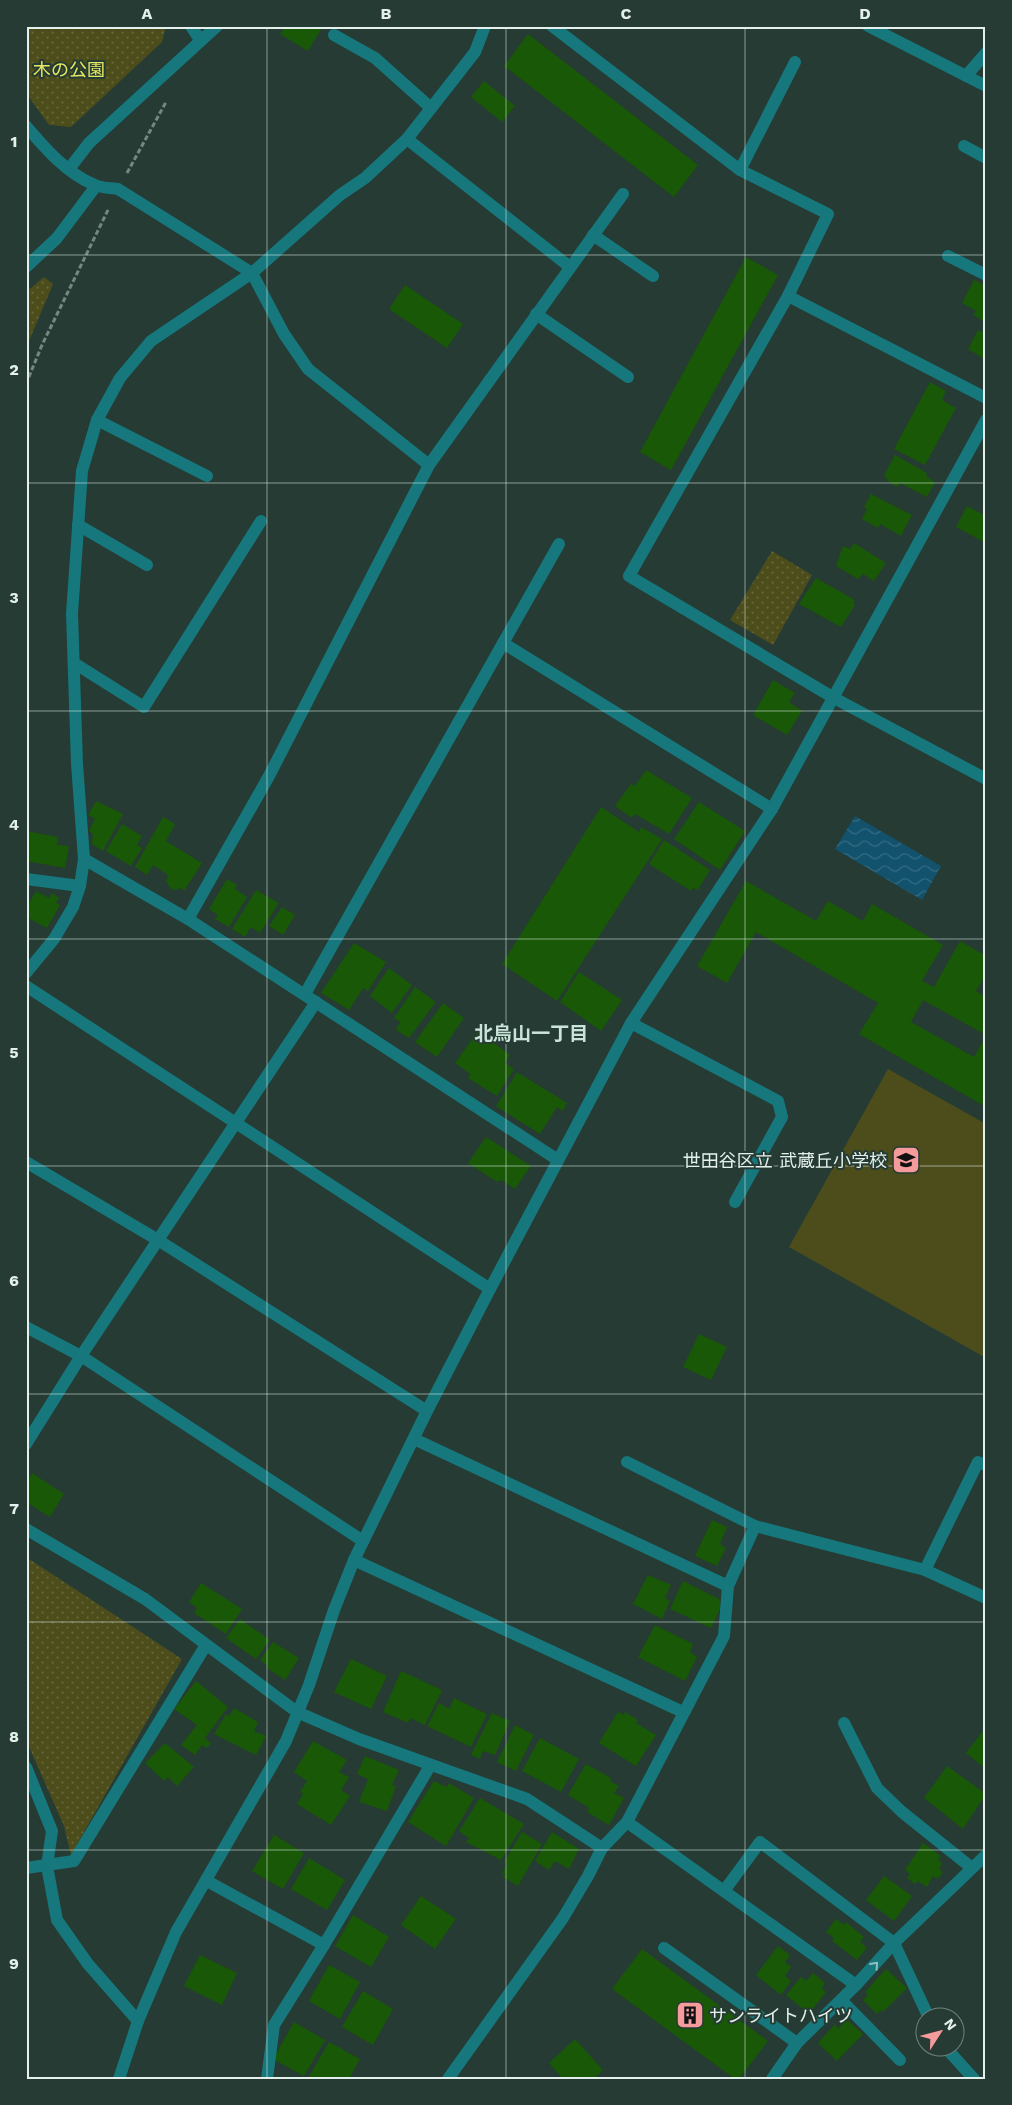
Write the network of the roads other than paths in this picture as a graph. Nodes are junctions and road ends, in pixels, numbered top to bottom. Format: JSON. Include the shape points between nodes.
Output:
{"nodes":[{"id":1,"x":191,"y":26,"type":"edge"},
{"id":2,"x":217,"y":26,"type":"edge"},
{"id":3,"x":485,"y":26,"type":"edge"},
{"id":4,"x":552,"y":26,"type":"edge"},
{"id":5,"x":868,"y":26,"type":"edge"},
{"id":6,"x":334,"y":35,"type":"dead end"},
{"id":7,"x":200,"y":40,"type":"junction"},
{"id":8,"x":986,"y":53,"type":"edge"},
{"id":9,"x":795,"y":62,"type":"dead end"},
{"id":10,"x":966,"y":76,"type":"junction"},
{"id":11,"x":986,"y":86,"type":"edge"},
{"id":12,"x":431,"y":108,"type":"junction"},
{"id":13,"x":26,"y":126,"type":"edge"},
{"id":14,"x":407,"y":139,"type":"junction"},
{"id":15,"x":964,"y":146,"type":"dead end"},
{"id":16,"x":986,"y":158,"type":"edge"},
{"id":17,"x":69,"y":169,"type":"junction"},
{"id":18,"x":740,"y":170,"type":"junction"},
{"id":19,"x":96,"y":186,"type":"junction"},
{"id":20,"x":623,"y":194,"type":"dead end"},
{"id":21,"x":593,"y":235,"type":"junction"},
{"id":22,"x":948,"y":256,"type":"dead end"},
{"id":23,"x":26,"y":267,"type":"edge"},
{"id":24,"x":570,"y":267,"type":"junction"},
{"id":25,"x":252,"y":273,"type":"junction"},
{"id":26,"x":986,"y":275,"type":"edge"},
{"id":27,"x":654,"y":276,"type":"dead end"},
{"id":28,"x":788,"y":296,"type":"junction"},
{"id":29,"x":536,"y":314,"type":"junction"},
{"id":30,"x":628,"y":376,"type":"dead end"},
{"id":31,"x":986,"y":398,"type":"edge"},
{"id":32,"x":97,"y":420,"type":"junction"},
{"id":33,"x":986,"y":420,"type":"edge"},
{"id":34,"x":429,"y":465,"type":"junction"},
{"id":35,"x":208,"y":476,"type":"dead end"},
{"id":36,"x":261,"y":521,"type":"dead end"},
{"id":37,"x":78,"y":525,"type":"junction"},
{"id":38,"x":559,"y":544,"type":"dead end"},
{"id":39,"x":147,"y":565,"type":"dead end"},
{"id":40,"x":503,"y":643,"type":"junction"},
{"id":41,"x":74,"y":663,"type":"junction"},
{"id":42,"x":834,"y":698,"type":"junction"},
{"id":43,"x":986,"y":779,"type":"edge"},
{"id":44,"x":772,"y":809,"type":"junction"},
{"id":45,"x":84,"y":859,"type":"junction"},
{"id":46,"x":26,"y":879,"type":"edge"},
{"id":47,"x":80,"y":886,"type":"junction"},
{"id":48,"x":188,"y":919,"type":"junction"},
{"id":49,"x":26,"y":973,"type":"edge"},
{"id":50,"x":26,"y":986,"type":"edge"},
{"id":51,"x":305,"y":994,"type":"junction"},
{"id":52,"x":316,"y":1002,"type":"junction"},
{"id":53,"x":631,"y":1023,"type":"junction"},
{"id":54,"x":236,"y":1122,"type":"junction"},
{"id":55,"x":558,"y":1160,"type":"junction"},
{"id":56,"x":26,"y":1162,"type":"edge"},
{"id":57,"x":736,"y":1202,"type":"dead end"},
{"id":58,"x":158,"y":1240,"type":"junction"},
{"id":59,"x":490,"y":1289,"type":"junction"},
{"id":60,"x":26,"y":1327,"type":"edge"},
{"id":61,"x":81,"y":1356,"type":"junction"},
{"id":62,"x":427,"y":1411,"type":"junction"},
{"id":63,"x":414,"y":1439,"type":"junction"},
{"id":64,"x":26,"y":1444,"type":"edge"},
{"id":65,"x":627,"y":1462,"type":"dead end"},
{"id":66,"x":986,"y":1465,"type":"edge"},
{"id":67,"x":755,"y":1526,"type":"junction"},
{"id":68,"x":26,"y":1529,"type":"edge"},
{"id":69,"x":363,"y":1541,"type":"junction"},
{"id":70,"x":354,"y":1560,"type":"junction"},
{"id":71,"x":925,"y":1570,"type":"junction"},
{"id":72,"x":728,"y":1586,"type":"junction"},
{"id":73,"x":986,"y":1598,"type":"edge"},
{"id":74,"x":206,"y":1645,"type":"junction"},
{"id":75,"x":297,"y":1712,"type":"junction"},
{"id":76,"x":683,"y":1712,"type":"junction"},
{"id":77,"x":844,"y":1723,"type":"dead end"},
{"id":78,"x":430,"y":1766,"type":"junction"},
{"id":79,"x":26,"y":1767,"type":"edge"},
{"id":80,"x":626,"y":1822,"type":"junction"},
{"id":81,"x":602,"y":1848,"type":"junction"},
{"id":82,"x":986,"y":1855,"type":"edge"},
{"id":83,"x":47,"y":1866,"type":"junction"},
{"id":84,"x":26,"y":1868,"type":"edge"},
{"id":85,"x":972,"y":1868,"type":"junction"},
{"id":86,"x":207,"y":1881,"type":"junction"},
{"id":87,"x":724,"y":1891,"type":"junction"},
{"id":88,"x":894,"y":1943,"type":"junction"},
{"id":89,"x":324,"y":1946,"type":"junction"},
{"id":90,"x":664,"y":1948,"type":"dead end"},
{"id":91,"x":856,"y":1985,"type":"junction"},
{"id":92,"x":842,"y":2000,"type":"junction"},
{"id":93,"x":924,"y":2008,"type":"edge"},
{"id":94,"x":138,"y":2021,"type":"junction"},
{"id":95,"x":797,"y":2043,"type":"junction"},
{"id":96,"x":955,"y":2058,"type":"edge"},
{"id":97,"x":900,"y":2060,"type":"dead end"},
{"id":98,"x":119,"y":2079,"type":"edge"},
{"id":99,"x":267,"y":2079,"type":"edge"},
{"id":100,"x":448,"y":2079,"type":"edge"},
{"id":101,"x":772,"y":2079,"type":"edge"},
{"id":102,"x":974,"y":2079,"type":"edge"}],
"edges":[{"from":1,"to":7,"type":"street"},
{"from":2,"to":7,"type":"street"},
{"from":3,"to":12,"type":"street","via":[[475,52]]},
{"from":4,"to":18,"type":"street"},
{"from":5,"to":10,"type":"street"},
{"from":6,"to":12,"type":"street","via":[[375,58]]},
{"from":7,"to":17,"type":"street","via":[[89,143]]},
{"from":8,"to":10,"type":"street"},
{"from":9,"to":18,"type":"street"},
{"from":10,"to":11,"type":"street"},
{"from":12,"to":14,"type":"street"},
{"from":13,"to":17,"type":"street"},
{"from":14,"to":24,"type":"street"},
{"from":14,"to":25,"type":"street"},
{"from":15,"to":16,"type":"street"},
{"from":17,"to":19,"type":"street"},
{"from":18,"to":28,"type":"street","via":[[828,214]]},
{"from":19,"to":23,"type":"street","via":[[57,238]]},
{"from":19,"to":25,"type":"street","via":[[118,189]]},
{"from":20,"to":21,"type":"street"},
{"from":21,"to":24,"type":"street"},
{"from":21,"to":27,"type":"street"},
{"from":22,"to":26,"type":"street"},
{"from":24,"to":29,"type":"street"},
{"from":25,"to":32,"type":"street","via":[[150,341],[120,378]]},
{"from":25,"to":34,"type":"street","via":[[284,334],[308,369]]},
{"from":28,"to":31,"type":"street"},
{"from":28,"to":42,"type":"street","via":[[629,576]]},
{"from":29,"to":30,"type":"street"},
{"from":29,"to":34,"type":"street"},
{"from":32,"to":35,"type":"street"},
{"from":32,"to":37,"type":"street","via":[[82,471]]},
{"from":33,"to":42,"type":"street"},
{"from":34,"to":48,"type":"street","via":[[269,776]]},
{"from":36,"to":41,"type":"street","via":[[144,707]]},
{"from":37,"to":39,"type":"street"},
{"from":37,"to":41,"type":"street","via":[[72,614]]},
{"from":38,"to":40,"type":"street"},
{"from":40,"to":44,"type":"street"},
{"from":40,"to":51,"type":"street"},
{"from":41,"to":45,"type":"street"},
{"from":42,"to":43,"type":"street"},
{"from":42,"to":44,"type":"street"},
{"from":44,"to":53,"type":"street"},
{"from":45,"to":47,"type":"street"},
{"from":45,"to":48,"type":"street"},
{"from":46,"to":47,"type":"street"},
{"from":47,"to":49,"type":"street","via":[[73,907],[54,939]]},
{"from":48,"to":51,"type":"street"},
{"from":50,"to":54,"type":"street"},
{"from":51,"to":52,"type":"street"},
{"from":52,"to":54,"type":"street"},
{"from":52,"to":55,"type":"street"},
{"from":53,"to":55,"type":"street"},
{"from":53,"to":57,"type":"street","via":[[778,1101],[782,1117]]},
{"from":54,"to":58,"type":"street"},
{"from":54,"to":59,"type":"street"},
{"from":55,"to":59,"type":"street"},
{"from":56,"to":58,"type":"street"},
{"from":58,"to":61,"type":"street"},
{"from":58,"to":62,"type":"street"},
{"from":59,"to":62,"type":"street"},
{"from":60,"to":61,"type":"street"},
{"from":61,"to":64,"type":"street"},
{"from":61,"to":69,"type":"street"},
{"from":62,"to":63,"type":"street"},
{"from":63,"to":69,"type":"street"},
{"from":63,"to":72,"type":"street"},
{"from":65,"to":67,"type":"street"},
{"from":66,"to":71,"type":"street","via":[[978,1462]]},
{"from":67,"to":71,"type":"street"},
{"from":67,"to":72,"type":"street"},
{"from":68,"to":74,"type":"street","via":[[146,1599]]},
{"from":69,"to":70,"type":"street"},
{"from":70,"to":75,"type":"street"},
{"from":70,"to":76,"type":"street"},
{"from":71,"to":73,"type":"street"},
{"from":72,"to":76,"type":"street","via":[[724,1636]]},
{"from":74,"to":75,"type":"street"},
{"from":74,"to":83,"type":"street","via":[[74,1861]]},
{"from":75,"to":78,"type":"street"},
{"from":75,"to":86,"type":"street","via":[[286,1741]]},
{"from":76,"to":80,"type":"street"},
{"from":77,"to":85,"type":"street","via":[[877,1788]]},
{"from":78,"to":81,"type":"street","via":[[527,1799]]},
{"from":78,"to":89,"type":"street"},
{"from":79,"to":83,"type":"street","via":[[52,1831]]},
{"from":80,"to":81,"type":"street"},
{"from":80,"to":87,"type":"street"},
{"from":81,"to":100,"type":"street","via":[[563,1918]]},
{"from":82,"to":85,"type":"street"},
{"from":83,"to":84,"type":"street"},
{"from":83,"to":94,"type":"street","via":[[57,1920],[88,1964]]},
{"from":85,"to":88,"type":"street"},
{"from":86,"to":89,"type":"street"},
{"from":86,"to":94,"type":"street","via":[[176,1932]]},
{"from":87,"to":88,"type":"street","via":[[760,1842]]},
{"from":87,"to":91,"type":"street"},
{"from":91,"to":88,"type":"street","one_way":true},
{"from":88,"to":93,"type":"street"},
{"from":89,"to":99,"type":"street","via":[[274,2025]]},
{"from":90,"to":95,"type":"street"},
{"from":91,"to":92,"type":"street"},
{"from":92,"to":95,"type":"street"},
{"from":92,"to":97,"type":"street"},
{"from":94,"to":98,"type":"street"},
{"from":95,"to":101,"type":"street"},
{"from":96,"to":102,"type":"street"}]}
